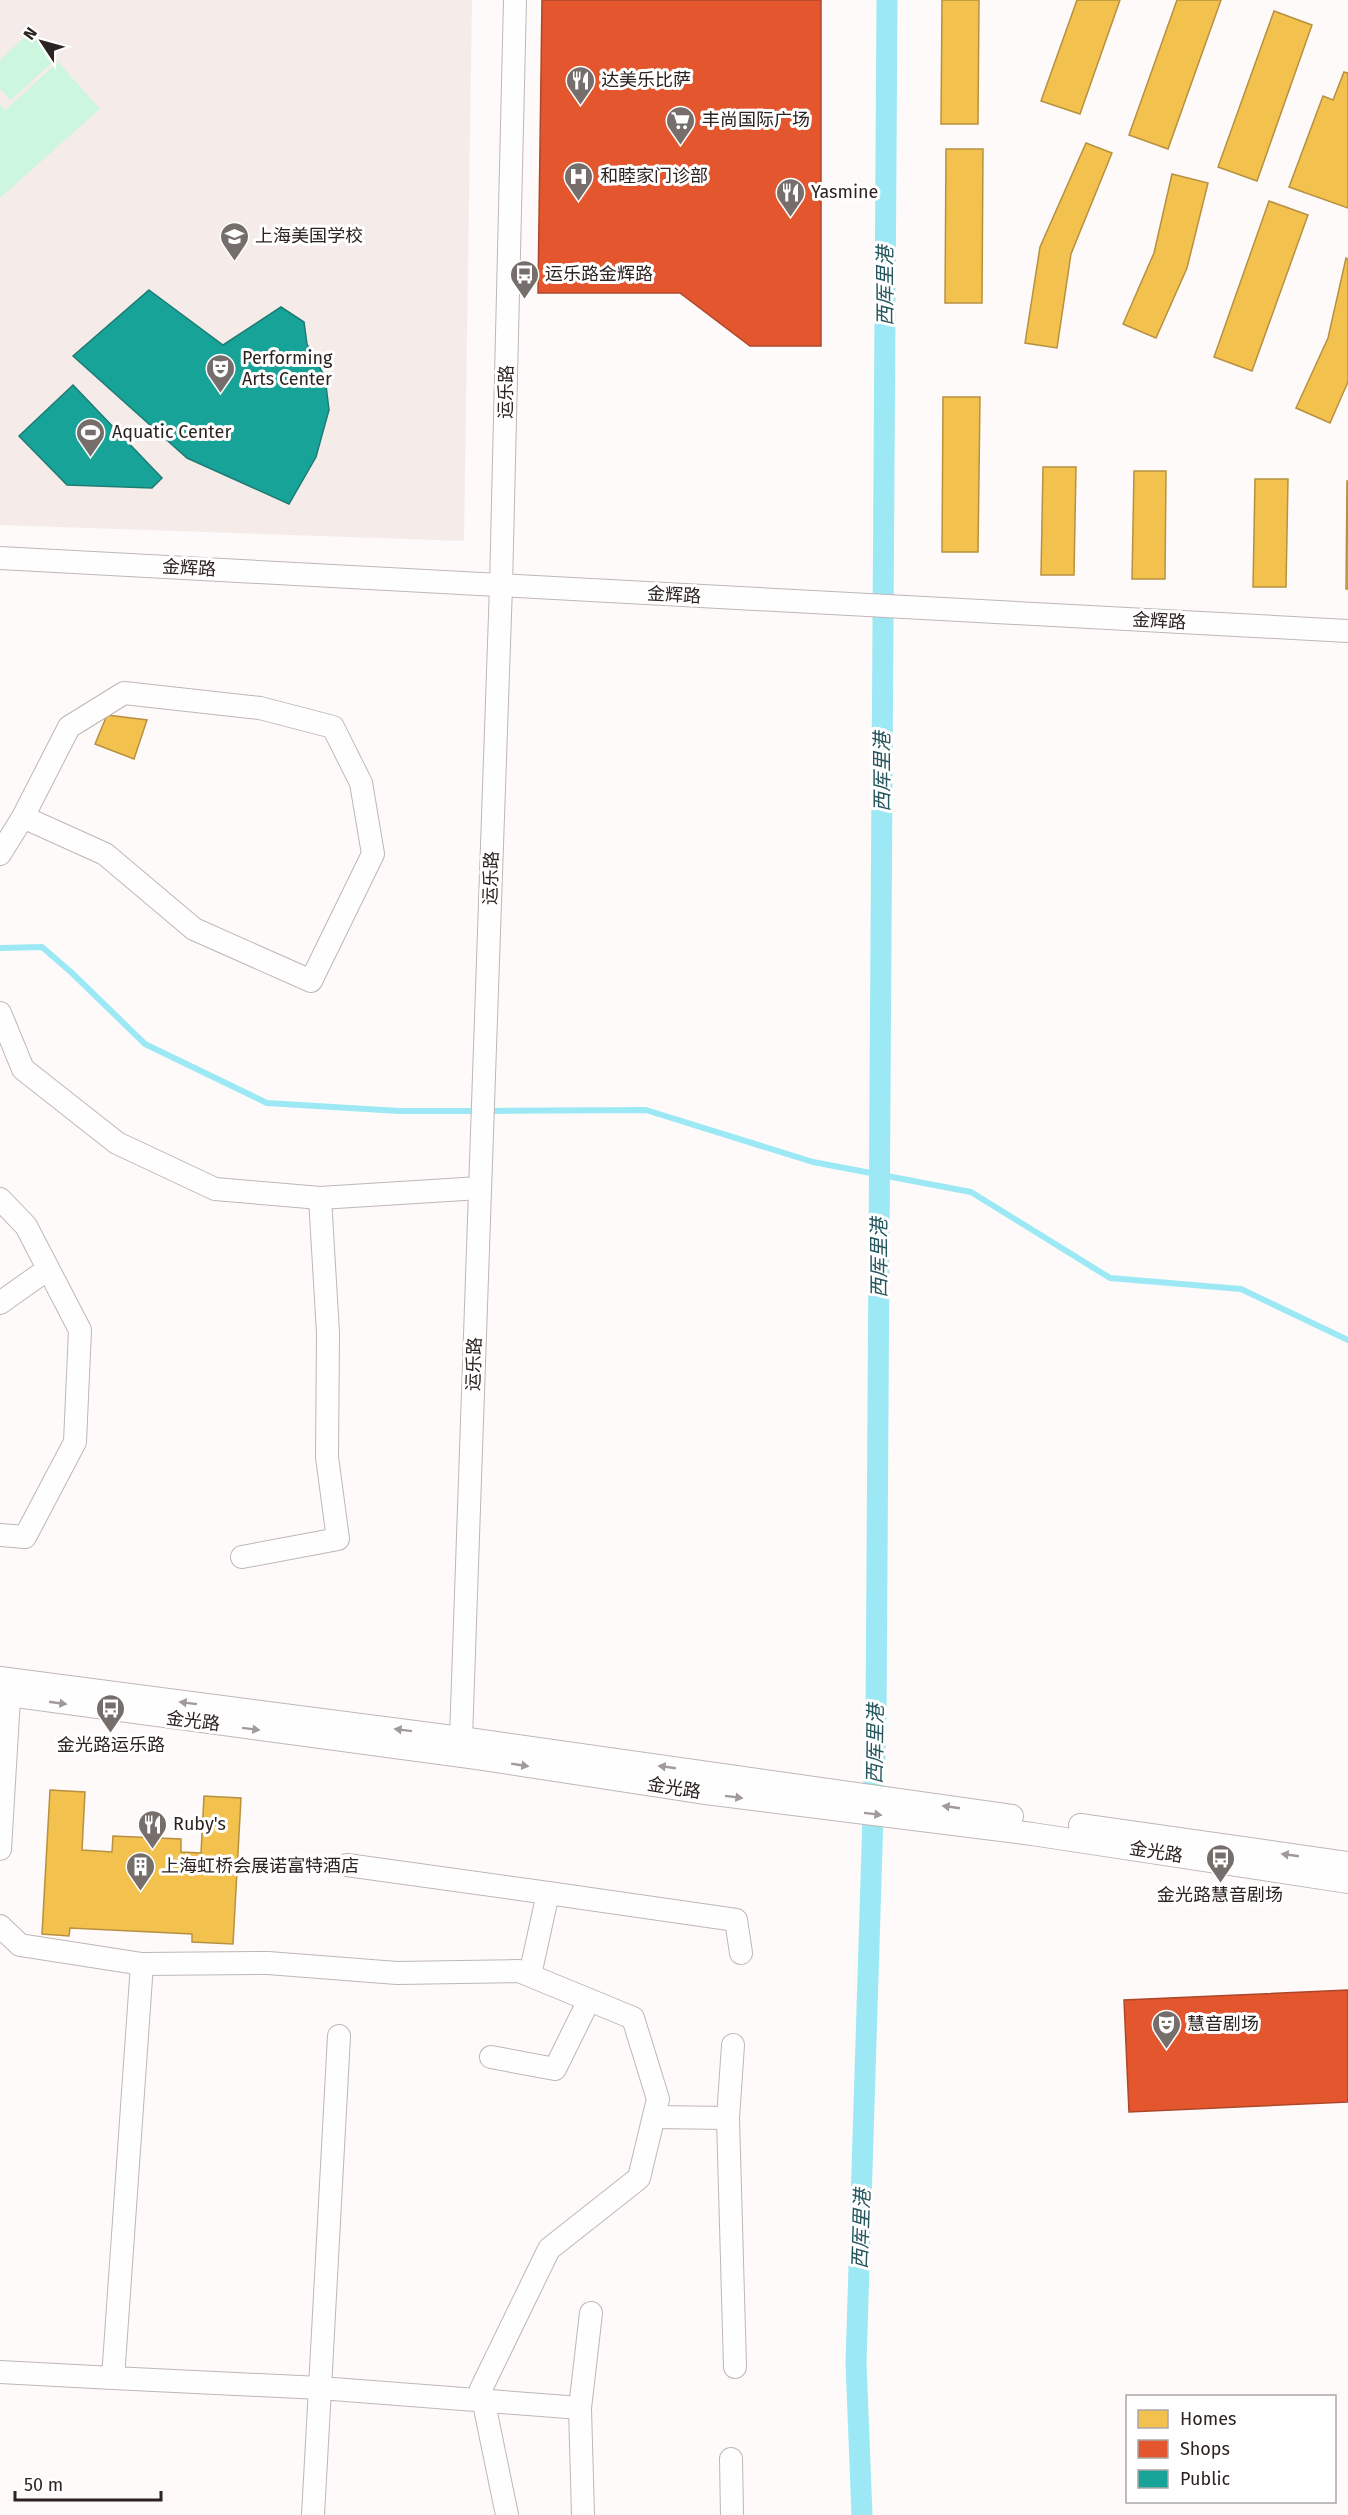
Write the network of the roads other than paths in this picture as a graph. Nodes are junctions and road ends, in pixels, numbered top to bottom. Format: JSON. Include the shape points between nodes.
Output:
{"nodes":[{"id":1,"x":515,"y":0,"type":"edge"},
{"id":2,"x":0,"y":558,"type":"edge"},
{"id":3,"x":501,"y":586,"type":"junction"},
{"id":4,"x":1348,"y":631,"type":"edge"},
{"id":5,"x":23,"y":817,"type":"junction"},
{"id":6,"x":0,"y":854,"type":"edge"},
{"id":7,"x":0,"y":1012,"type":"edge"},
{"id":8,"x":5,"y":1042,"type":"edge"},
{"id":9,"x":480,"y":1188,"type":"junction"},
{"id":10,"x":320,"y":1198,"type":"junction"},
{"id":11,"x":0,"y":1199,"type":"edge"},
{"id":12,"x":48,"y":1269,"type":"junction"},
{"id":13,"x":0,"y":1303,"type":"edge"},
{"id":14,"x":0,"y":1535,"type":"edge"},
{"id":15,"x":242,"y":1557,"type":"dead end"},
{"id":16,"x":5,"y":1687,"type":"edge"},
{"id":17,"x":461,"y":1747,"type":"junction"},
{"id":18,"x":830,"y":1799,"type":"junction"},
{"id":19,"x":0,"y":1849,"type":"edge"},
{"id":20,"x":1348,"y":1863,"type":"edge"},
{"id":21,"x":346,"y":1864,"type":"dead end"},
{"id":22,"x":1348,"y":1882,"type":"edge"},
{"id":23,"x":548,"y":1893,"type":"junction"},
{"id":24,"x":0,"y":1926,"type":"edge"},
{"id":25,"x":741,"y":1953,"type":"dead end"},
{"id":26,"x":141,"y":1964,"type":"junction"},
{"id":27,"x":530,"y":1975,"type":"junction"},
{"id":28,"x":589,"y":2000,"type":"junction"},
{"id":29,"x":339,"y":2036,"type":"dead end"},
{"id":30,"x":733,"y":2045,"type":"dead end"},
{"id":31,"x":491,"y":2057,"type":"dead end"},
{"id":32,"x":654,"y":2117,"type":"junction"},
{"id":33,"x":728,"y":2118,"type":"junction"},
{"id":34,"x":591,"y":2313,"type":"dead end"},
{"id":35,"x":735,"y":2367,"type":"dead end"},
{"id":36,"x":0,"y":2372,"type":"edge"},
{"id":37,"x":112,"y":2378,"type":"junction"},
{"id":38,"x":320,"y":2388,"type":"junction"},
{"id":39,"x":483,"y":2400,"type":"junction"},
{"id":40,"x":580,"y":2408,"type":"junction"},
{"id":41,"x":731,"y":2459,"type":"dead end"},
{"id":42,"x":313,"y":2515,"type":"edge"},
{"id":43,"x":507,"y":2515,"type":"edge"},
{"id":44,"x":583,"y":2515,"type":"edge"},
{"id":45,"x":732,"y":2515,"type":"edge"}],
"edges":[{"from":1,"to":3,"type":"street","name":"运乐路"},
{"from":2,"to":3,"type":"street","name":"金辉路"},
{"from":3,"to":4,"type":"street","name":"金辉路"},
{"from":3,"to":9,"type":"street","name":"运乐路"},
{"from":5,"to":5,"type":"street","via":[[69,728],[124,693],[200,700],[260,708],[333,727],[360,783],[373,854],[311,981],[194,929],[105,854]]},
{"from":5,"to":6,"type":"street"},
{"from":7,"to":8,"type":"street"},
{"from":8,"to":10,"type":"street","via":[[23,1069],[117,1143],[215,1189]]},
{"from":9,"to":10,"type":"street"},
{"from":9,"to":17,"type":"street","name":"运乐路"},
{"from":10,"to":15,"type":"street","via":[[328,1333],[327,1457],[338,1539]]},
{"from":11,"to":12,"type":"street","via":[[26,1226]]},
{"from":12,"to":13,"type":"street"},
{"from":12,"to":14,"type":"street","via":[[80,1330],[75,1442],[25,1537]]},
{"from":16,"to":17,"type":"street","name":"金光路"},
{"from":16,"to":19,"type":"street"},
{"from":17,"to":18,"type":"street","name":"金光路"},
{"from":20,"to":18,"type":"street","name":"金光路","one_way":true,"via":[[892,1799]]},
{"from":18,"to":22,"type":"street","name":"金光路","one_way":true,"via":[[915,1819]]},
{"from":21,"to":23,"type":"street"},
{"from":23,"to":25,"type":"street","via":[[736,1920]]},
{"from":23,"to":27,"type":"street"},
{"from":24,"to":26,"type":"street","via":[[20,1945]]},
{"from":26,"to":27,"type":"street","via":[[268,1964],[397,1973],[519,1971]]},
{"from":26,"to":37,"type":"street"},
{"from":27,"to":28,"type":"street"},
{"from":28,"to":31,"type":"street","via":[[555,2069]]},
{"from":28,"to":32,"type":"street","via":[[633,2018],[658,2099]]},
{"from":29,"to":38,"type":"street"},
{"from":30,"to":33,"type":"street"},
{"from":32,"to":33,"type":"street"},
{"from":32,"to":39,"type":"street","via":[[639,2178],[549,2249],[481,2389]]},
{"from":33,"to":35,"type":"street"},
{"from":34,"to":40,"type":"street"},
{"from":36,"to":37,"type":"street"},
{"from":37,"to":38,"type":"street"},
{"from":38,"to":39,"type":"street"},
{"from":38,"to":42,"type":"street"},
{"from":39,"to":40,"type":"street"},
{"from":39,"to":43,"type":"street"},
{"from":40,"to":44,"type":"street"},
{"from":41,"to":45,"type":"street"}]}
